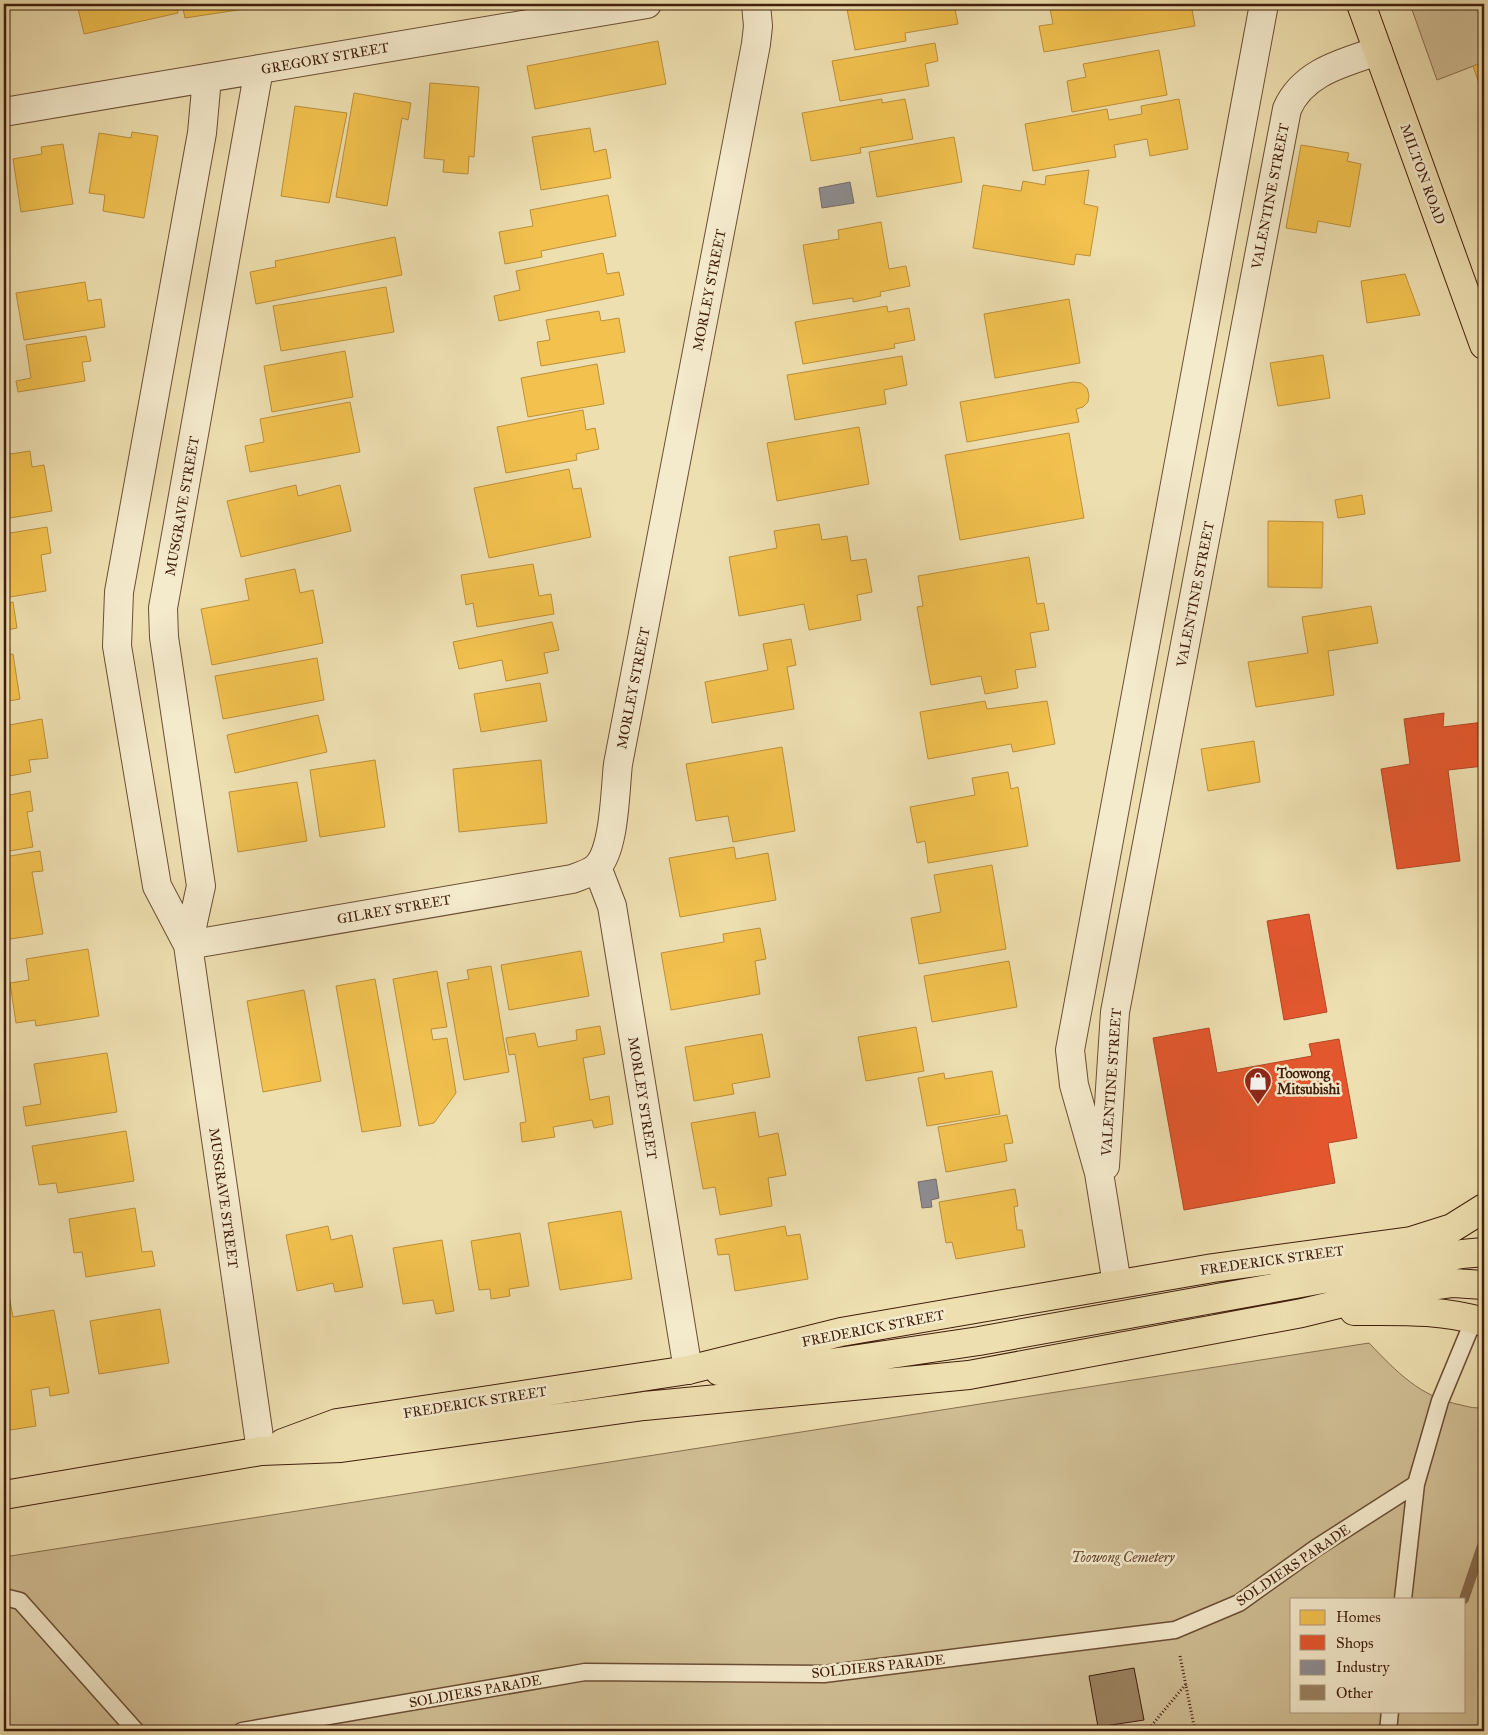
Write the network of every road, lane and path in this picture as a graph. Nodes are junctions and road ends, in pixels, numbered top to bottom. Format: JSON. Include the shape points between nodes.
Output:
{"nodes":[{"id":1,"x":647,"y":4,"type":"edge"},
{"id":2,"x":756,"y":4,"type":"edge"},
{"id":3,"x":1264,"y":4,"type":"edge"},
{"id":4,"x":1361,"y":4,"type":"edge"},
{"id":5,"x":1378,"y":50,"type":"junction"},
{"id":6,"x":259,"y":68,"type":"junction"},
{"id":7,"x":206,"y":78,"type":"junction"},
{"id":8,"x":4,"y":112,"type":"edge"},
{"id":9,"x":1484,"y":345,"type":"edge"},
{"id":10,"x":597,"y":867,"type":"junction"},
{"id":11,"x":188,"y":945,"type":"junction"},
{"id":12,"x":1103,"y":1192,"type":"junction"},
{"id":13,"x":1484,"y":1208,"type":"edge"},
{"id":14,"x":1484,"y":1252,"type":"edge"},
{"id":15,"x":1117,"y":1284,"type":"junction"},
{"id":16,"x":1484,"y":1285,"type":"edge"},
{"id":17,"x":1308,"y":1312,"type":"junction"},
{"id":18,"x":1479,"y":1320,"type":"edge"},
{"id":19,"x":688,"y":1370,"type":"junction"},
{"id":20,"x":261,"y":1452,"type":"junction"},
{"id":21,"x":1416,"y":1484,"type":"junction"},
{"id":22,"x":4,"y":1495,"type":"edge"},
{"id":23,"x":4,"y":1597,"type":"edge"},
{"id":24,"x":1403,"y":1598,"type":"edge"},
{"id":25,"x":1175,"y":1630,"type":"junction"},
{"id":26,"x":1186,"y":1683,"type":"junction"},
{"id":27,"x":1390,"y":1712,"type":"edge"},
{"id":28,"x":136,"y":1731,"type":"edge"},
{"id":29,"x":242,"y":1731,"type":"edge"},
{"id":30,"x":1147,"y":1731,"type":"edge"},
{"id":31,"x":1195,"y":1731,"type":"edge"},
{"id":32,"x":1388,"y":1731,"type":"edge"}],
"edges":[{"from":1,"to":6,"type":"street","name":"GREGORY STREET"},
{"from":2,"to":10,"type":"street","name":"MORLEY STREET","via":[[756,44],[618,764],[608,842]]},
{"from":3,"to":12,"type":"street","name":"VALENTINE STREET","via":[[1070,1050],[1074,1085]]},
{"from":4,"to":5,"type":"main road","name":"MILTON ROAD"},
{"from":5,"to":9,"type":"main road","name":"MILTON ROAD"},
{"from":5,"to":12,"type":"street","name":"VALENTINE STREET","via":[[1313,77],[1295,94],[1287,109],[1116,1012]]},
{"from":6,"to":7,"type":"street","name":"GREGORY STREET"},
{"from":6,"to":11,"type":"street","name":"MUSGRAVE STREET","via":[[163,608],[164,637],[201,886]]},
{"from":7,"to":8,"type":"street","name":"GREGORY STREET"},
{"from":7,"to":11,"type":"street","name":"MUSGRAVE STREET","via":[[202,134],[119,592],[116,627],[120,674],[157,886]]},
{"from":10,"to":11,"type":"street","name":"GILREY STREET","via":[[572,879]]},
{"from":10,"to":19,"type":"street","name":"MORLEY STREET","via":[[612,906]]},
{"from":11,"to":20,"type":"street","name":"MUSGRAVE STREET"},
{"from":12,"to":15,"type":"street","name":"VALENTINE STREET"},
{"from":13,"to":15,"type":"main road","name":"FREDERICK STREET","via":[[1452,1228],[1411,1241]]},
{"from":14,"to":19,"type":"main road","via":[[979,1341],[764,1373]]},
{"from":15,"to":19,"type":"main road","name":"FREDERICK STREET","via":[[842,1332]]},
{"from":16,"to":17,"type":"main road","name":"FREDERICK STREET","via":[[1453,1283],[1406,1289]]},
{"from":17,"to":18,"type":"main road","via":[[1429,1310]]},
{"from":17,"to":20,"type":"main road","name":"FREDERICK STREET","via":[[970,1375],[644,1406],[341,1448]]},
{"from":18,"to":21,"type":"lane","via":[[1440,1401]]},
{"from":19,"to":20,"type":"main road","name":"FREDERICK STREET","via":[[337,1423]]},
{"from":20,"to":22,"type":"main road","name":"FREDERICK STREET"},
{"from":21,"to":24,"type":"lane"},
{"from":21,"to":25,"type":"lane","name":"SOLDIERS PARADE","via":[[1316,1548],[1239,1603]]},
{"from":23,"to":28,"type":"lane","via":[[20,1601]]},
{"from":25,"to":26,"type":"path"},
{"from":25,"to":29,"type":"lane","name":"SOLDIERS PARADE","via":[[824,1674],[585,1672]]},
{"from":26,"to":30,"type":"path"},
{"from":26,"to":31,"type":"path"},
{"from":27,"to":32,"type":"lane"}]}
